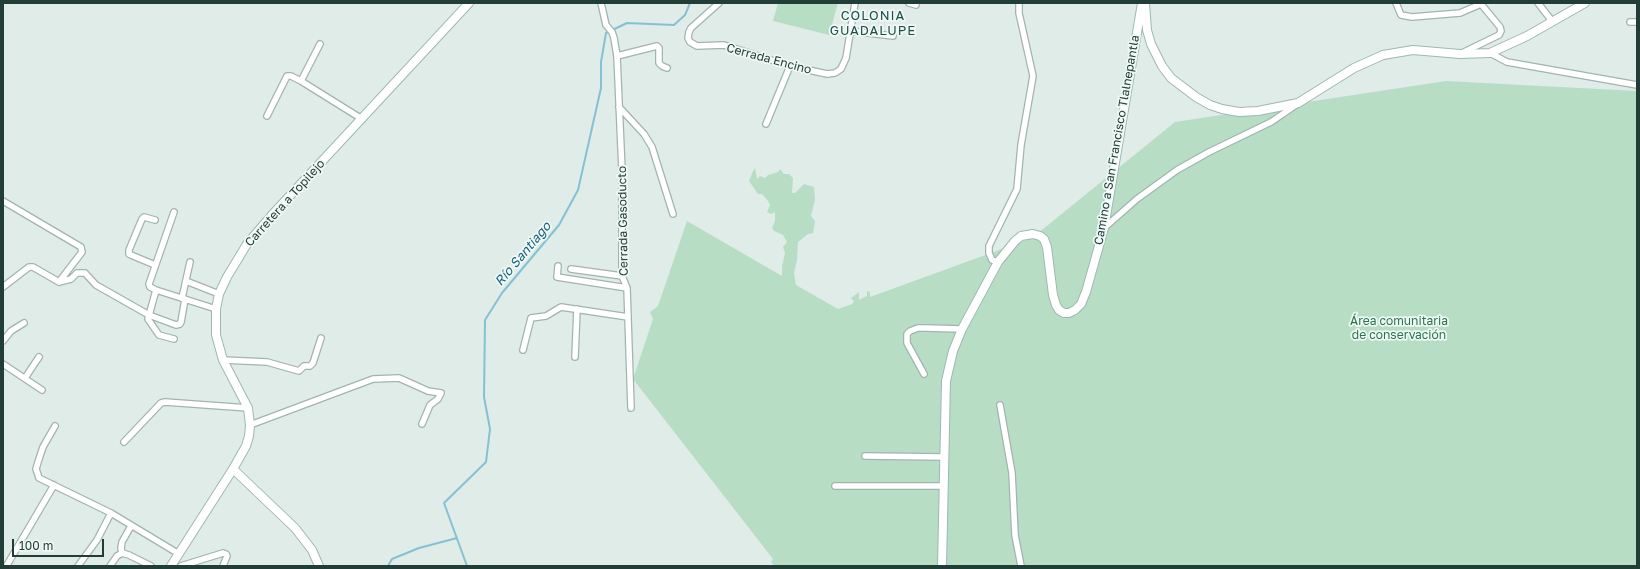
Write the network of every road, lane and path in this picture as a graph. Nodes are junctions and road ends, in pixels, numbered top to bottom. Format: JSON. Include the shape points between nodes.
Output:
{"nodes":[{"id":1,"x":470,"y":3,"type":"edge"},
{"id":2,"x":601,"y":3,"type":"edge"},
{"id":3,"x":719,"y":3,"type":"edge"},
{"id":4,"x":855,"y":3,"type":"edge"},
{"id":5,"x":909,"y":3,"type":"edge"},
{"id":6,"x":1019,"y":3,"type":"edge"},
{"id":7,"x":1142,"y":3,"type":"edge"},
{"id":8,"x":1145,"y":3,"type":"edge"},
{"id":9,"x":1396,"y":3,"type":"edge"},
{"id":10,"x":1538,"y":3,"type":"edge"},
{"id":11,"x":1585,"y":3,"type":"edge"},
{"id":12,"x":916,"y":5,"type":"dead end"},
{"id":13,"x":1552,"y":21,"type":"junction"},
{"id":14,"x":1630,"y":22,"type":"dead end"},
{"id":15,"x":1637,"y":22,"type":"edge"},
{"id":16,"x":851,"y":31,"type":"junction"},
{"id":17,"x":893,"y":36,"type":"dead end"},
{"id":18,"x":320,"y":44,"type":"dead end"},
{"id":19,"x":1490,"y":53,"type":"junction"},
{"id":20,"x":1460,"y":54,"type":"junction"},
{"id":21,"x":617,"y":56,"type":"junction"},
{"id":22,"x":790,"y":66,"type":"junction"},
{"id":23,"x":666,"y":68,"type":"dead end"},
{"id":24,"x":301,"y":82,"type":"junction"},
{"id":25,"x":1637,"y":85,"type":"edge"},
{"id":26,"x":1298,"y":103,"type":"junction"},
{"id":27,"x":619,"y":107,"type":"junction"},
{"id":28,"x":267,"y":116,"type":"dead end"},
{"id":29,"x":362,"y":119,"type":"junction"},
{"id":30,"x":766,"y":124,"type":"dead end"},
{"id":31,"x":3,"y":200,"type":"edge"},
{"id":32,"x":174,"y":212,"type":"dead end"},
{"id":33,"x":673,"y":214,"type":"dead end"},
{"id":34,"x":155,"y":220,"type":"dead end"},
{"id":35,"x":1104,"y":228,"type":"junction"},
{"id":36,"x":190,"y":262,"type":"dead end"},
{"id":37,"x":998,"y":262,"type":"junction"},
{"id":38,"x":155,"y":265,"type":"junction"},
{"id":39,"x":558,"y":266,"type":"dead end"},
{"id":40,"x":571,"y":269,"type":"dead end"},
{"id":41,"x":622,"y":276,"type":"junction"},
{"id":42,"x":186,"y":281,"type":"junction"},
{"id":43,"x":59,"y":282,"type":"junction"},
{"id":44,"x":3,"y":287,"type":"edge"},
{"id":45,"x":627,"y":288,"type":"junction"},
{"id":46,"x":156,"y":290,"type":"junction"},
{"id":47,"x":219,"y":294,"type":"junction"},
{"id":48,"x":184,"y":299,"type":"junction"},
{"id":49,"x":216,"y":309,"type":"junction"},
{"id":50,"x":577,"y":309,"type":"junction"},
{"id":51,"x":149,"y":315,"type":"junction"},
{"id":52,"x":628,"y":317,"type":"junction"},
{"id":53,"x":24,"y":323,"type":"dead end"},
{"id":54,"x":962,"y":330,"type":"junction"},
{"id":55,"x":321,"y":338,"type":"dead end"},
{"id":56,"x":174,"y":339,"type":"dead end"},
{"id":57,"x":3,"y":340,"type":"edge"},
{"id":58,"x":523,"y":350,"type":"dead end"},
{"id":59,"x":40,"y":357,"type":"dead end"},
{"id":60,"x":575,"y":357,"type":"dead end"},
{"id":61,"x":223,"y":360,"type":"junction"},
{"id":62,"x":3,"y":364,"type":"edge"},
{"id":63,"x":924,"y":374,"type":"dead end"},
{"id":64,"x":25,"y":378,"type":"junction"},
{"id":65,"x":42,"y":390,"type":"dead end"},
{"id":66,"x":1000,"y":405,"type":"dead end"},
{"id":67,"x":248,"y":408,"type":"junction"},
{"id":68,"x":630,"y":408,"type":"dead end"},
{"id":69,"x":422,"y":424,"type":"dead end"},
{"id":70,"x":55,"y":426,"type":"dead end"},
{"id":71,"x":250,"y":426,"type":"junction"},
{"id":72,"x":124,"y":442,"type":"dead end"},
{"id":73,"x":865,"y":456,"type":"dead end"},
{"id":74,"x":944,"y":457,"type":"junction"},
{"id":75,"x":233,"y":469,"type":"junction"},
{"id":76,"x":54,"y":485,"type":"junction"},
{"id":77,"x":835,"y":486,"type":"dead end"},
{"id":78,"x":944,"y":486,"type":"junction"},
{"id":79,"x":111,"y":513,"type":"junction"},
{"id":80,"x":131,"y":526,"type":"junction"},
{"id":81,"x":122,"y":554,"type":"junction"},
{"id":82,"x":179,"y":554,"type":"junction"},
{"id":83,"x":7,"y":565,"type":"dead end"},
{"id":84,"x":78,"y":566,"type":"edge"},
{"id":85,"x":110,"y":566,"type":"edge"},
{"id":86,"x":151,"y":566,"type":"edge"},
{"id":87,"x":172,"y":566,"type":"edge"},
{"id":88,"x":181,"y":566,"type":"edge"},
{"id":89,"x":223,"y":566,"type":"edge"},
{"id":90,"x":319,"y":566,"type":"edge"},
{"id":91,"x":942,"y":566,"type":"edge"},
{"id":92,"x":1021,"y":566,"type":"edge"}],
"edges":[{"from":1,"to":29,"type":"street","name":"Carretera a Topilejo"},
{"from":2,"to":21,"type":"street","name":"Cerrada Gasoducto","via":[[606,25],[614,38]]},
{"from":3,"to":22,"type":"street","name":"Cerrada Encino","via":[[688,32],[690,42],[697,46],[724,45]]},
{"from":4,"to":16,"type":"street"},
{"from":5,"to":12,"type":"street"},
{"from":6,"to":37,"type":"street","via":[[1033,76],[1016,189],[989,246],[992,260]]},
{"from":7,"to":35,"type":"street","name":"Camino a San Francisco Tlalnepantla"},
{"from":8,"to":26,"type":"street","via":[[1147,30],[1159,60],[1171,78],[1196,97],[1222,109],[1239,112]]},
{"from":9,"to":20,"type":"street","via":[[1401,15],[1412,17],[1460,13],[1481,4],[1501,31],[1499,35]]},
{"from":10,"to":13,"type":"street"},
{"from":11,"to":13,"type":"street"},
{"from":13,"to":19,"type":"street"},
{"from":14,"to":15,"type":"street"},
{"from":16,"to":17,"type":"street"},
{"from":16,"to":22,"type":"street","name":"Cerrada Encino","via":[[846,58],[841,69],[826,74]]},
{"from":18,"to":24,"type":"street"},
{"from":19,"to":20,"type":"street"},
{"from":19,"to":25,"type":"street","via":[[1507,62]]},
{"from":20,"to":26,"type":"street","via":[[1413,50],[1383,55],[1354,68]]},
{"from":21,"to":23,"type":"street","via":[[657,46],[659,63]]},
{"from":21,"to":27,"type":"street","name":"Cerrada Gasoducto"},
{"from":22,"to":30,"type":"street"},
{"from":24,"to":28,"type":"street","via":[[291,76],[285,78]]},
{"from":24,"to":29,"type":"street"},
{"from":26,"to":35,"type":"street","via":[[1271,122],[1177,170],[1137,199]]},
{"from":27,"to":33,"type":"street","via":[[644,134],[652,147]]},
{"from":27,"to":41,"type":"street","name":"Cerrada Gasoducto"},
{"from":29,"to":47,"type":"street","name":"Carretera a Topilejo","via":[[247,244],[229,272]]},
{"from":31,"to":43,"type":"street","via":[[81,247],[82,252]]},
{"from":32,"to":38,"type":"street"},
{"from":34,"to":38,"type":"street","via":[[144,217],[142,219],[129,254]]},
{"from":35,"to":37,"type":"street","name":"Camino a San Francisco Tlalnepantla","via":[[1086,292],[1080,304],[1069,313],[1059,310],[1056,305],[1047,247],[1040,236],[1021,236]]},
{"from":36,"to":42,"type":"street"},
{"from":37,"to":54,"type":"street","name":"Camino a San Francisco Tlalnepantla"},
{"from":38,"to":46,"type":"street","via":[[149,284]]},
{"from":39,"to":45,"type":"street","via":[[557,277]]},
{"from":40,"to":41,"type":"street"},
{"from":41,"to":45,"type":"street","name":"Cerrada Gasoducto"},
{"from":42,"to":47,"type":"street"},
{"from":42,"to":48,"type":"street"},
{"from":43,"to":44,"type":"street","via":[[29,268]]},
{"from":43,"to":51,"type":"street","via":[[71,279],[78,273],[86,273],[96,285]]},
{"from":45,"to":52,"type":"street","name":"Cerrada Gasoducto"},
{"from":46,"to":48,"type":"street"},
{"from":46,"to":51,"type":"street"},
{"from":47,"to":49,"type":"street","name":"Carretera a Topilejo"},
{"from":48,"to":49,"type":"street"},
{"from":48,"to":51,"type":"street","via":[[180,324],[176,325]]},
{"from":49,"to":61,"type":"street","name":"Carretera a Topilejo","via":[[216,335]]},
{"from":50,"to":52,"type":"street"},
{"from":50,"to":58,"type":"street","via":[[561,307],[546,316],[531,318]]},
{"from":50,"to":60,"type":"street"},
{"from":51,"to":56,"type":"street","via":[[149,322],[159,335]]},
{"from":52,"to":68,"type":"street","name":"Cerrada Gasoducto"},
{"from":53,"to":57,"type":"street"},
{"from":54,"to":63,"type":"street","via":[[918,328],[907,334],[907,343]]},
{"from":54,"to":74,"type":"street","name":"Camino a San Francisco Tlalnepantla","via":[[951,357],[946,381]]},
{"from":55,"to":61,"type":"street","via":[[313,363],[299,371],[267,362]]},
{"from":59,"to":64,"type":"street"},
{"from":61,"to":67,"type":"street","name":"Carretera a Topilejo"},
{"from":62,"to":64,"type":"street"},
{"from":64,"to":65,"type":"street"},
{"from":66,"to":92,"type":"street","via":[[1012,473],[1015,535]]},
{"from":67,"to":71,"type":"street","name":"Carretera a Topilejo"},
{"from":67,"to":72,"type":"street","via":[[161,403]]},
{"from":69,"to":71,"type":"street","via":[[430,405],[438,399],[440,393],[428,391],[399,378],[387,378],[373,379]]},
{"from":70,"to":76,"type":"street","via":[[43,447],[36,469],[39,478]]},
{"from":71,"to":75,"type":"street","name":"Carretera a Topilejo","via":[[246,446]]},
{"from":73,"to":74,"type":"street"},
{"from":74,"to":78,"type":"street","name":"Camino a San Francisco Tlalnepantla"},
{"from":75,"to":82,"type":"street","name":"Carretera a Topilejo"},
{"from":75,"to":90,"type":"street","via":[[295,528],[312,550]]},
{"from":76,"to":79,"type":"street"},
{"from":76,"to":83,"type":"street"},
{"from":77,"to":78,"type":"street"},
{"from":78,"to":91,"type":"street","name":"Camino a San Francisco Tlalnepantla"},
{"from":79,"to":80,"type":"street"},
{"from":79,"to":84,"type":"street","via":[[97,540]]},
{"from":80,"to":81,"type":"street","via":[[122,542]]},
{"from":80,"to":82,"type":"street"},
{"from":81,"to":85,"type":"street","via":[[117,556]]},
{"from":81,"to":86,"type":"street"},
{"from":82,"to":87,"type":"street","name":"Carretera a Topilejo"},
{"from":88,"to":89,"type":"street","via":[[223,553],[227,556]]}]}
